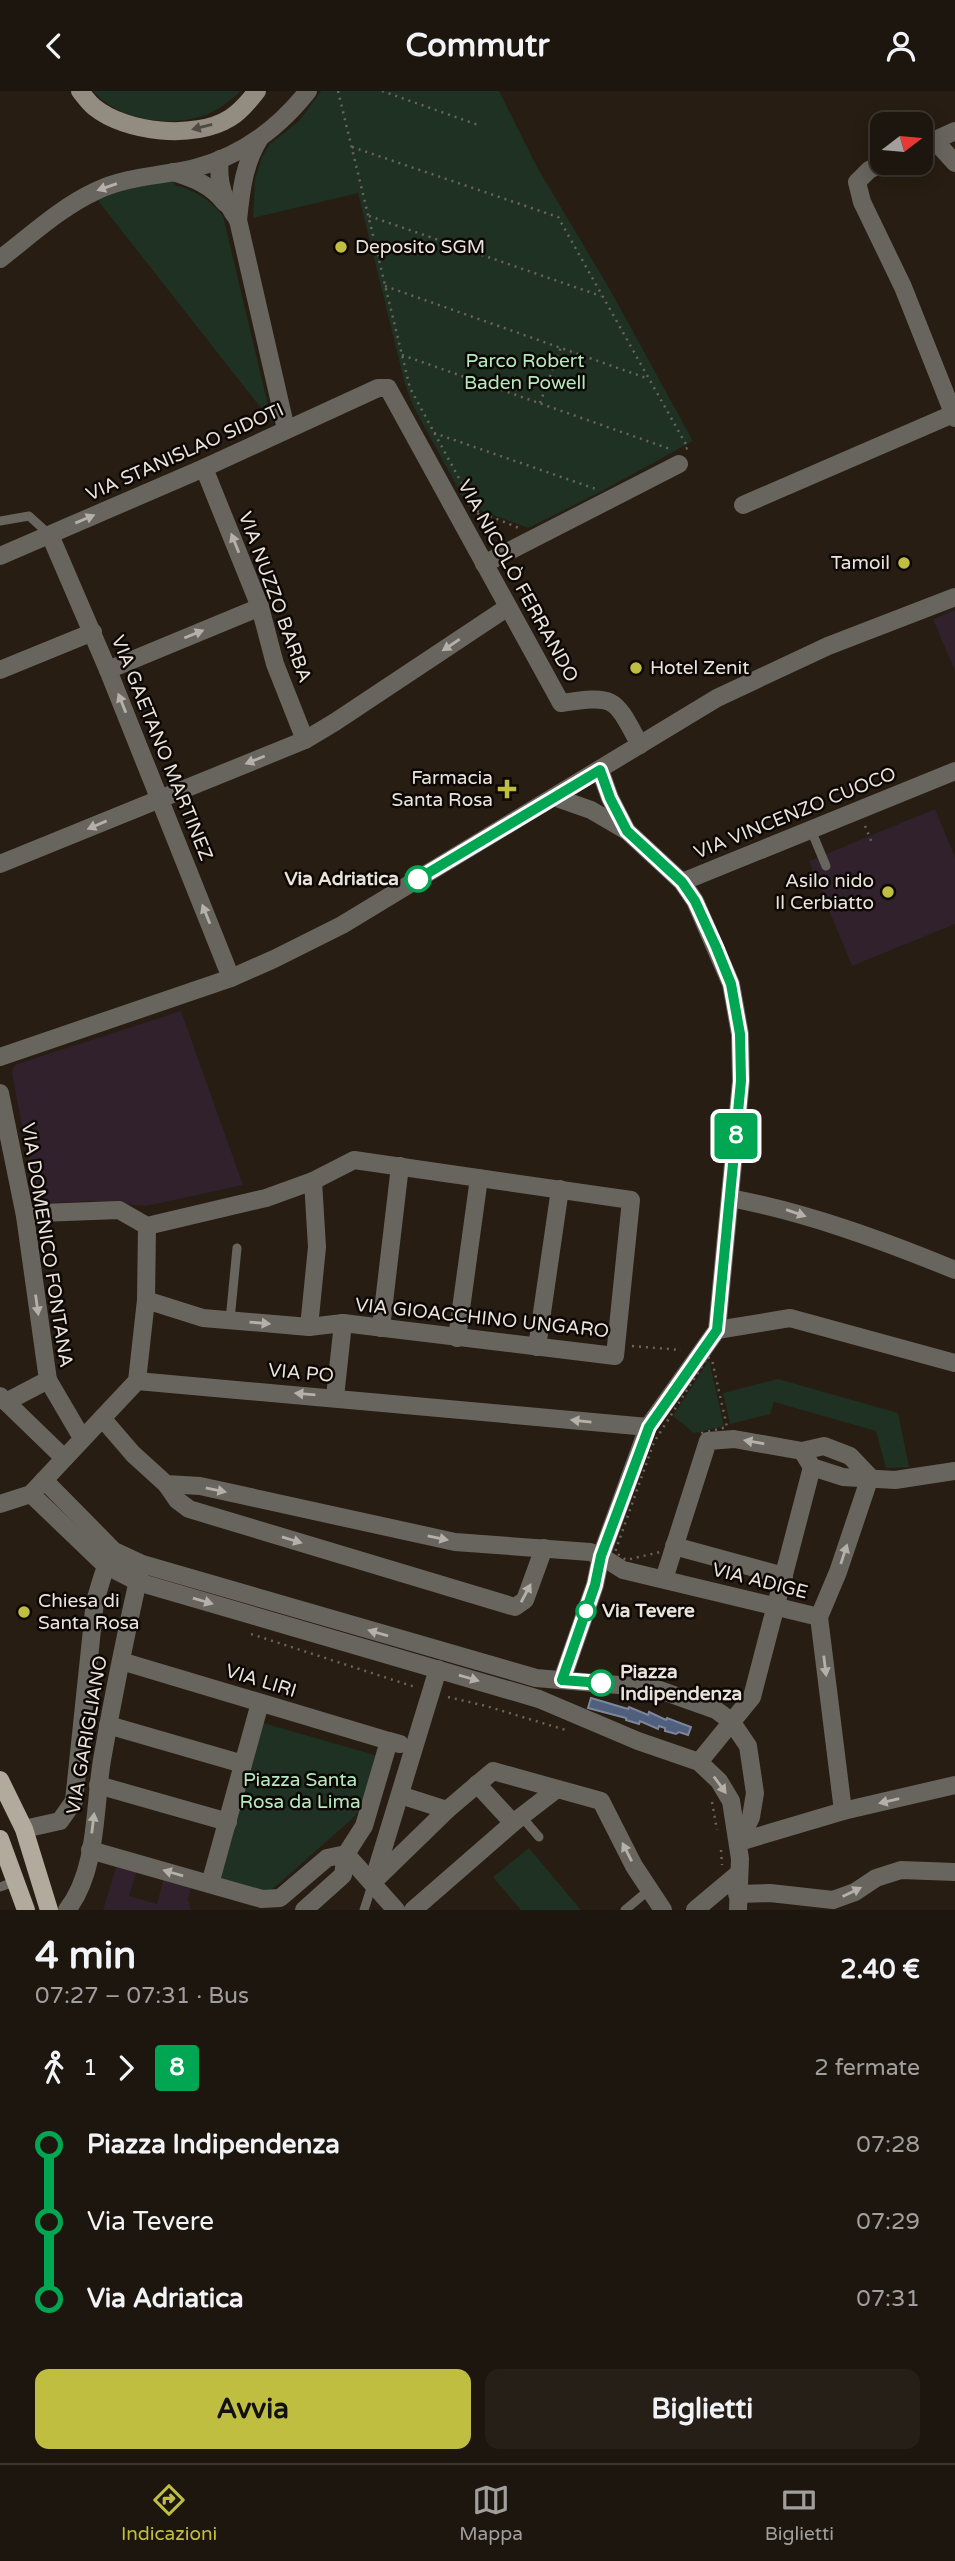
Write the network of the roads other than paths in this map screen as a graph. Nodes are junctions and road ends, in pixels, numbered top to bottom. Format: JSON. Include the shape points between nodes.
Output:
{"nodes":[{"id":1,"x":80,"y":91,"type":"edge"},
{"id":2,"x":257,"y":91,"type":"edge"},
{"id":3,"x":307,"y":91,"type":"edge"},
{"id":4,"x":955,"y":131,"type":"edge"},
{"id":5,"x":260,"y":138,"type":"junction"},
{"id":6,"x":933,"y":142,"type":"edge"},
{"id":7,"x":933,"y":148,"type":"edge"},
{"id":8,"x":220,"y":159,"type":"junction"},
{"id":9,"x":955,"y":163,"type":"edge"},
{"id":10,"x":870,"y":170,"type":"edge"},
{"id":11,"x":173,"y":172,"type":"junction"},
{"id":12,"x":241,"y":190,"type":"junction"},
{"id":13,"x":225,"y":203,"type":"junction"},
{"id":14,"x":238,"y":220,"type":"junction"},
{"id":15,"x":0,"y":259,"type":"edge"},
{"id":16,"x":388,"y":388,"type":"joint"},
{"id":17,"x":954,"y":416,"type":"edge"},
{"id":18,"x":286,"y":429,"type":"junction"},
{"id":19,"x":679,"y":464,"type":"dead end"},
{"id":20,"x":204,"y":468,"type":"junction"},
{"id":21,"x":743,"y":505,"type":"dead end"},
{"id":22,"x":0,"y":521,"type":"edge"},
{"id":23,"x":50,"y":535,"type":"junction"},
{"id":24,"x":0,"y":556,"type":"edge"},
{"id":25,"x":484,"y":564,"type":"junction"},
{"id":26,"x":955,"y":597,"type":"edge"},
{"id":27,"x":260,"y":607,"type":"junction"},
{"id":28,"x":508,"y":607,"type":"junction"},
{"id":29,"x":93,"y":632,"type":"junction"},
{"id":30,"x":0,"y":670,"type":"edge"},
{"id":31,"x":108,"y":670,"type":"junction"},
{"id":32,"x":305,"y":740,"type":"junction"},
{"id":33,"x":640,"y":745,"type":"junction"},
{"id":34,"x":600,"y":770,"type":"junction"},
{"id":35,"x":955,"y":771,"type":"edge"},
{"id":36,"x":554,"y":797,"type":"junction"},
{"id":37,"x":160,"y":799,"type":"junction"},
{"id":38,"x":811,"y":830,"type":"junction"},
{"id":39,"x":627,"y":831,"type":"junction"},
{"id":40,"x":0,"y":864,"type":"edge"},
{"id":41,"x":826,"y":866,"type":"dead end"},
{"id":42,"x":682,"y":882,"type":"junction"},
{"id":43,"x":232,"y":978,"type":"junction"},
{"id":44,"x":0,"y":1057,"type":"edge"},
{"id":45,"x":0,"y":1093,"type":"edge"},
{"id":46,"x":400,"y":1166,"type":"junction"},
{"id":47,"x":479,"y":1178,"type":"junction"},
{"id":48,"x":313,"y":1181,"type":"junction"},
{"id":49,"x":560,"y":1189,"type":"junction"},
{"id":50,"x":730,"y":1198,"type":"junction"},
{"id":51,"x":25,"y":1216,"type":"junction"},
{"id":52,"x":147,"y":1226,"type":"junction"},
{"id":53,"x":237,"y":1248,"type":"dead end"},
{"id":54,"x":955,"y":1270,"type":"edge"},
{"id":55,"x":146,"y":1300,"type":"junction"},
{"id":56,"x":230,"y":1320,"type":"junction"},
{"id":57,"x":343,"y":1323,"type":"junction"},
{"id":58,"x":309,"y":1327,"type":"junction"},
{"id":59,"x":381,"y":1328,"type":"junction"},
{"id":60,"x":717,"y":1330,"type":"junction"},
{"id":61,"x":457,"y":1338,"type":"junction"},
{"id":62,"x":537,"y":1347,"type":"junction"},
{"id":63,"x":955,"y":1363,"type":"edge"},
{"id":64,"x":48,"y":1380,"type":"junction"},
{"id":65,"x":137,"y":1381,"type":"junction"},
{"id":66,"x":335,"y":1397,"type":"junction"},
{"id":67,"x":3,"y":1399,"type":"edge"},
{"id":68,"x":102,"y":1417,"type":"junction"},
{"id":69,"x":649,"y":1427,"type":"junction"},
{"id":70,"x":82,"y":1438,"type":"junction"},
{"id":71,"x":802,"y":1451,"type":"junction"},
{"id":72,"x":64,"y":1458,"type":"junction"},
{"id":73,"x":812,"y":1467,"type":"junction"},
{"id":74,"x":955,"y":1471,"type":"edge"},
{"id":75,"x":870,"y":1477,"type":"junction"},
{"id":76,"x":44,"y":1480,"type":"junction"},
{"id":77,"x":166,"y":1484,"type":"junction"},
{"id":78,"x":31,"y":1494,"type":"junction"},
{"id":79,"x":0,"y":1504,"type":"edge"},
{"id":80,"x":674,"y":1546,"type":"junction"},
{"id":81,"x":544,"y":1548,"type":"junction"},
{"id":82,"x":601,"y":1556,"type":"junction"},
{"id":83,"x":110,"y":1558,"type":"junction"},
{"id":84,"x":140,"y":1573,"type":"junction"},
{"id":85,"x":784,"y":1576,"type":"junction"},
{"id":86,"x":664,"y":1579,"type":"junction"},
{"id":87,"x":776,"y":1607,"type":"junction"},
{"id":88,"x":819,"y":1617,"type":"junction"},
{"id":89,"x":121,"y":1661,"type":"junction"},
{"id":90,"x":438,"y":1669,"type":"junction"},
{"id":91,"x":562,"y":1680,"type":"junction"},
{"id":92,"x":260,"y":1703,"type":"junction"},
{"id":93,"x":724,"y":1715,"type":"junction"},
{"id":94,"x":108,"y":1725,"type":"junction"},
{"id":95,"x":389,"y":1741,"type":"junction"},
{"id":96,"x":413,"y":1748,"type":"junction"},
{"id":97,"x":703,"y":1758,"type":"junction"},
{"id":98,"x":243,"y":1764,"type":"junction"},
{"id":99,"x":0,"y":1780,"type":"edge"},
{"id":100,"x":477,"y":1784,"type":"junction"},
{"id":101,"x":97,"y":1785,"type":"junction"},
{"id":102,"x":955,"y":1785,"type":"edge"},
{"id":103,"x":557,"y":1789,"type":"junction"},
{"id":104,"x":400,"y":1795,"type":"junction"},
{"id":105,"x":447,"y":1810,"type":"junction"},
{"id":106,"x":843,"y":1811,"type":"junction"},
{"id":107,"x":517,"y":1819,"type":"junction"},
{"id":108,"x":228,"y":1822,"type":"junction"},
{"id":109,"x":24,"y":1829,"type":"junction"},
{"id":110,"x":539,"y":1837,"type":"dead end"},
{"id":111,"x":0,"y":1839,"type":"edge"},
{"id":112,"x":739,"y":1842,"type":"junction"},
{"id":113,"x":90,"y":1850,"type":"junction"},
{"id":114,"x":346,"y":1854,"type":"junction"},
{"id":115,"x":955,"y":1872,"type":"edge"},
{"id":116,"x":738,"y":1874,"type":"junction"},
{"id":117,"x":373,"y":1882,"type":"junction"},
{"id":118,"x":8,"y":1884,"type":"edge"},
{"id":119,"x":210,"y":1884,"type":"junction"},
{"id":120,"x":649,"y":1890,"type":"junction"},
{"id":121,"x":278,"y":1902,"type":"edge"},
{"id":122,"x":737,"y":1902,"type":"edge"},
{"id":123,"x":26,"y":1910,"type":"edge"},
{"id":124,"x":49,"y":1910,"type":"edge"},
{"id":125,"x":67,"y":1910,"type":"edge"},
{"id":126,"x":304,"y":1910,"type":"edge"},
{"id":127,"x":364,"y":1910,"type":"edge"},
{"id":128,"x":396,"y":1910,"type":"edge"},
{"id":129,"x":413,"y":1910,"type":"edge"},
{"id":130,"x":625,"y":1910,"type":"edge"},
{"id":131,"x":663,"y":1910,"type":"edge"},
{"id":132,"x":695,"y":1910,"type":"edge"}],
"edges":[{"from":2,"to":1,"type":"main road","one_way":true,"via":[[230,118],[200,129],[173,132],[120,121],[95,108]]},
{"from":3,"to":5,"type":"street"},
{"from":4,"to":6,"type":"street"},
{"from":5,"to":8,"type":"street"},
{"from":5,"to":12,"type":"street","via":[[250,154]]},
{"from":7,"to":9,"type":"street"},
{"from":8,"to":11,"type":"street"},
{"from":8,"to":12,"type":"street"},
{"from":8,"to":13,"type":"street"},
{"from":10,"to":17,"type":"street","via":[[858,182],[862,202],[903,287]]},
{"from":11,"to":13,"type":"street","via":[[200,181]]},
{"from":11,"to":15,"type":"street","one_way":true,"via":[[97,190]]},
{"from":12,"to":14,"type":"street"},
{"from":13,"to":14,"type":"street"},
{"from":14,"to":18,"type":"street","via":[[266,325]]},
{"from":16,"to":18,"type":"street","name":"VIA STANISLAO SIDOTI","via":[[378,388]]},
{"from":16,"to":25,"type":"street","name":"VIA NICOLÒ FERRANDO"},
{"from":17,"to":21,"type":"street"},
{"from":18,"to":20,"type":"street","name":"VIA STANISLAO SIDOTI"},
{"from":19,"to":25,"type":"street"},
{"from":23,"to":20,"type":"street","name":"VIA STANISLAO SIDOTI","one_way":true},
{"from":27,"to":20,"type":"street","name":"VIA NUZZO BARBA","one_way":true},
{"from":22,"to":23,"type":"lane","via":[[29,516]]},
{"from":23,"to":24,"type":"street","name":"VIA STANISLAO SIDOTI"},
{"from":23,"to":29,"type":"street","name":"VIA GAETANO MARTINEZ"},
{"from":25,"to":28,"type":"street","name":"VIA NICOLÒ FERRANDO"},
{"from":26,"to":33,"type":"street","via":[[828,646],[717,698]]},
{"from":31,"to":27,"type":"street","one_way":true},
{"from":27,"to":32,"type":"street","name":"VIA NUZZO BARBA","via":[[275,664]]},
{"from":28,"to":32,"type":"street","one_way":true},
{"from":28,"to":33,"type":"street","name":"VIA NICOLÒ FERRANDO","via":[[561,703],[608,699],[623,713]]},
{"from":29,"to":30,"type":"street"},
{"from":29,"to":31,"type":"street","name":"VIA GAETANO MARTINEZ"},
{"from":37,"to":31,"type":"street","name":"VIA GAETANO MARTINEZ","one_way":true},
{"from":32,"to":37,"type":"street","one_way":true},
{"from":33,"to":34,"type":"street"},
{"from":34,"to":36,"type":"street"},
{"from":34,"to":39,"type":"street","name":"VIA VINCENZO CUOCO"},
{"from":35,"to":38,"type":"street","name":"VIA VINCENZO CUOCO"},
{"from":36,"to":39,"type":"street","name":"VIA VINCENZO CUOCO","via":[[591,810]]},
{"from":36,"to":43,"type":"street","via":[[342,925]]},
{"from":37,"to":40,"type":"street","one_way":true},
{"from":43,"to":37,"type":"street","name":"VIA GAETANO MARTINEZ","one_way":true},
{"from":38,"to":41,"type":"lane"},
{"from":38,"to":42,"type":"street","name":"VIA VINCENZO CUOCO"},
{"from":39,"to":42,"type":"street","name":"VIA VINCENZO CUOCO"},
{"from":42,"to":50,"type":"street","via":[[731,984],[740,1034],[741,1081]]},
{"from":43,"to":44,"type":"street"},
{"from":45,"to":51,"type":"street","name":"VIA DOMENICO FONTANA"},
{"from":46,"to":47,"type":"street","name":"VIA GIOACCHINO UNGARO"},
{"from":46,"to":48,"type":"street","name":"VIA GIOACCHINO UNGARO","via":[[354,1160]]},
{"from":46,"to":59,"type":"street"},
{"from":47,"to":49,"type":"street","name":"VIA GIOACCHINO UNGARO"},
{"from":47,"to":61,"type":"street"},
{"from":48,"to":52,"type":"street","name":"VIA GIOACCHINO UNGARO","via":[[266,1198]]},
{"from":48,"to":58,"type":"street","via":[[317,1247]]},
{"from":49,"to":62,"type":"street"},
{"from":49,"to":62,"type":"street","name":"VIA GIOACCHINO UNGARO","via":[[631,1200],[615,1356]]},
{"from":50,"to":54,"type":"street","one_way":true,"via":[[785,1209]]},
{"from":50,"to":60,"type":"street"},
{"from":51,"to":52,"type":"street","via":[[118,1210]]},
{"from":51,"to":64,"type":"street","name":"VIA DOMENICO FONTANA","one_way":true},
{"from":52,"to":55,"type":"street"},
{"from":53,"to":56,"type":"lane"},
{"from":55,"to":56,"type":"street","name":"VIA GIOACCHINO UNGARO","via":[[203,1318]]},
{"from":55,"to":65,"type":"street"},
{"from":56,"to":58,"type":"street","name":"VIA GIOACCHINO UNGARO","one_way":true},
{"from":57,"to":58,"type":"street","name":"VIA GIOACCHINO UNGARO"},
{"from":57,"to":59,"type":"street","name":"VIA GIOACCHINO UNGARO"},
{"from":57,"to":66,"type":"street"},
{"from":59,"to":61,"type":"street","name":"VIA GIOACCHINO UNGARO"},
{"from":60,"to":63,"type":"street","via":[[790,1318]]},
{"from":60,"to":69,"type":"street","via":[[704,1356]]},
{"from":61,"to":62,"type":"street","name":"VIA GIOACCHINO UNGARO"},
{"from":64,"to":67,"type":"street"},
{"from":64,"to":70,"type":"street","name":"VIA DOMENICO FONTANA"},
{"from":66,"to":65,"type":"street","name":"VIA PO","one_way":true},
{"from":65,"to":68,"type":"street"},
{"from":69,"to":66,"type":"street","name":"VIA PO","one_way":true},
{"from":67,"to":72,"type":"street"},
{"from":68,"to":70,"type":"street"},
{"from":68,"to":77,"type":"street"},
{"from":69,"to":82,"type":"street"},
{"from":70,"to":72,"type":"street"},
{"from":71,"to":73,"type":"street"},
{"from":71,"to":75,"type":"street","via":[[824,1445],[850,1456]]},
{"from":71,"to":80,"type":"street","one_way":true,"via":[[734,1439],[708,1441]]},
{"from":72,"to":76,"type":"street"},
{"from":73,"to":75,"type":"street","via":[[843,1477]]},
{"from":73,"to":85,"type":"street"},
{"from":74,"to":75,"type":"street","via":[[895,1480]]},
{"from":88,"to":75,"type":"street","one_way":true},
{"from":76,"to":78,"type":"street"},
{"from":76,"to":83,"type":"street"},
{"from":77,"to":81,"type":"street","name":"VIA ADIGE","one_way":true,"via":[[200,1486],[455,1542]]},
{"from":77,"to":81,"type":"street","one_way":true,"via":[[189,1509],[514,1607],[525,1600]]},
{"from":78,"to":79,"type":"street"},
{"from":78,"to":83,"type":"street"},
{"from":80,"to":85,"type":"street","name":"VIA ADIGE"},
{"from":80,"to":86,"type":"street"},
{"from":81,"to":82,"type":"street","name":"VIA ADIGE"},
{"from":82,"to":86,"type":"street","name":"VIA ADIGE","via":[[623,1570]]},
{"from":82,"to":91,"type":"street"},
{"from":83,"to":84,"type":"street"},
{"from":83,"to":109,"type":"street","name":"VIA GARIGLIANO","via":[[95,1601],[74,1801],[60,1821]]},
{"from":84,"to":89,"type":"street","name":"VIA GARIGLIANO"},
{"from":84,"to":90,"type":"street","one_way":true},
{"from":91,"to":84,"type":"street","one_way":true,"via":[[536,1678]]},
{"from":85,"to":87,"type":"street"},
{"from":86,"to":87,"type":"street","name":"VIA ADIGE"},
{"from":87,"to":88,"type":"street","name":"VIA ADIGE"},
{"from":87,"to":93,"type":"street","via":[[752,1697]]},
{"from":88,"to":106,"type":"street","name":"VIA ADIGE","one_way":true},
{"from":89,"to":92,"type":"street","name":"VIA LIRI"},
{"from":89,"to":94,"type":"street","name":"VIA GARIGLIANO"},
{"from":90,"to":96,"type":"street"},
{"from":90,"to":97,"type":"street","one_way":true,"via":[[540,1699],[638,1741]]},
{"from":91,"to":93,"type":"street","via":[[654,1688]]},
{"from":92,"to":95,"type":"street","name":"VIA LIRI"},
{"from":92,"to":98,"type":"street"},
{"from":93,"to":97,"type":"street"},
{"from":93,"to":112,"type":"street","via":[[748,1746],[755,1793],[751,1817]]},
{"from":94,"to":98,"type":"street"},
{"from":94,"to":101,"type":"street","name":"VIA GARIGLIANO"},
{"from":95,"to":96,"type":"street","name":"VIA LIRI"},
{"from":95,"to":114,"type":"street","via":[[365,1826]]},
{"from":96,"to":104,"type":"street"},
{"from":97,"to":112,"type":"street","one_way":true,"via":[[731,1801]]},
{"from":98,"to":108,"type":"street"},
{"from":99,"to":109,"type":"main road"},
{"from":100,"to":103,"type":"street","via":[[493,1771]]},
{"from":100,"to":105,"type":"street"},
{"from":100,"to":107,"type":"street"},
{"from":101,"to":108,"type":"street"},
{"from":113,"to":101,"type":"street","name":"VIA GARIGLIANO","one_way":true},
{"from":102,"to":106,"type":"street","one_way":true},
{"from":103,"to":107,"type":"street"},
{"from":120,"to":103,"type":"street","one_way":true,"via":[[601,1801]]},
{"from":104,"to":105,"type":"street"},
{"from":104,"to":117,"type":"street"},
{"from":105,"to":117,"type":"street"},
{"from":106,"to":112,"type":"street"},
{"from":107,"to":110,"type":"lane"},
{"from":107,"to":129,"type":"street"},
{"from":108,"to":119,"type":"street"},
{"from":109,"to":124,"type":"main road"},
{"from":111,"to":118,"type":"main road"},
{"from":112,"to":116,"type":"street"},
{"from":119,"to":113,"type":"street","one_way":true},
{"from":113,"to":125,"type":"street","name":"VIA GARIGLIANO","via":[[77,1897]]},
{"from":114,"to":117,"type":"street"},
{"from":114,"to":121,"type":"street","via":[[327,1858]]},
{"from":114,"to":126,"type":"street","via":[[343,1875]]},
{"from":122,"to":115,"type":"street","one_way":true,"via":[[770,1893],[833,1901],[901,1870]]},
{"from":116,"to":122,"type":"street"},
{"from":116,"to":132,"type":"street"},
{"from":117,"to":127,"type":"lane"},
{"from":117,"to":128,"type":"street"},
{"from":118,"to":123,"type":"main road"},
{"from":119,"to":121,"type":"street"},
{"from":120,"to":130,"type":"lane"},
{"from":120,"to":131,"type":"street"}]}
